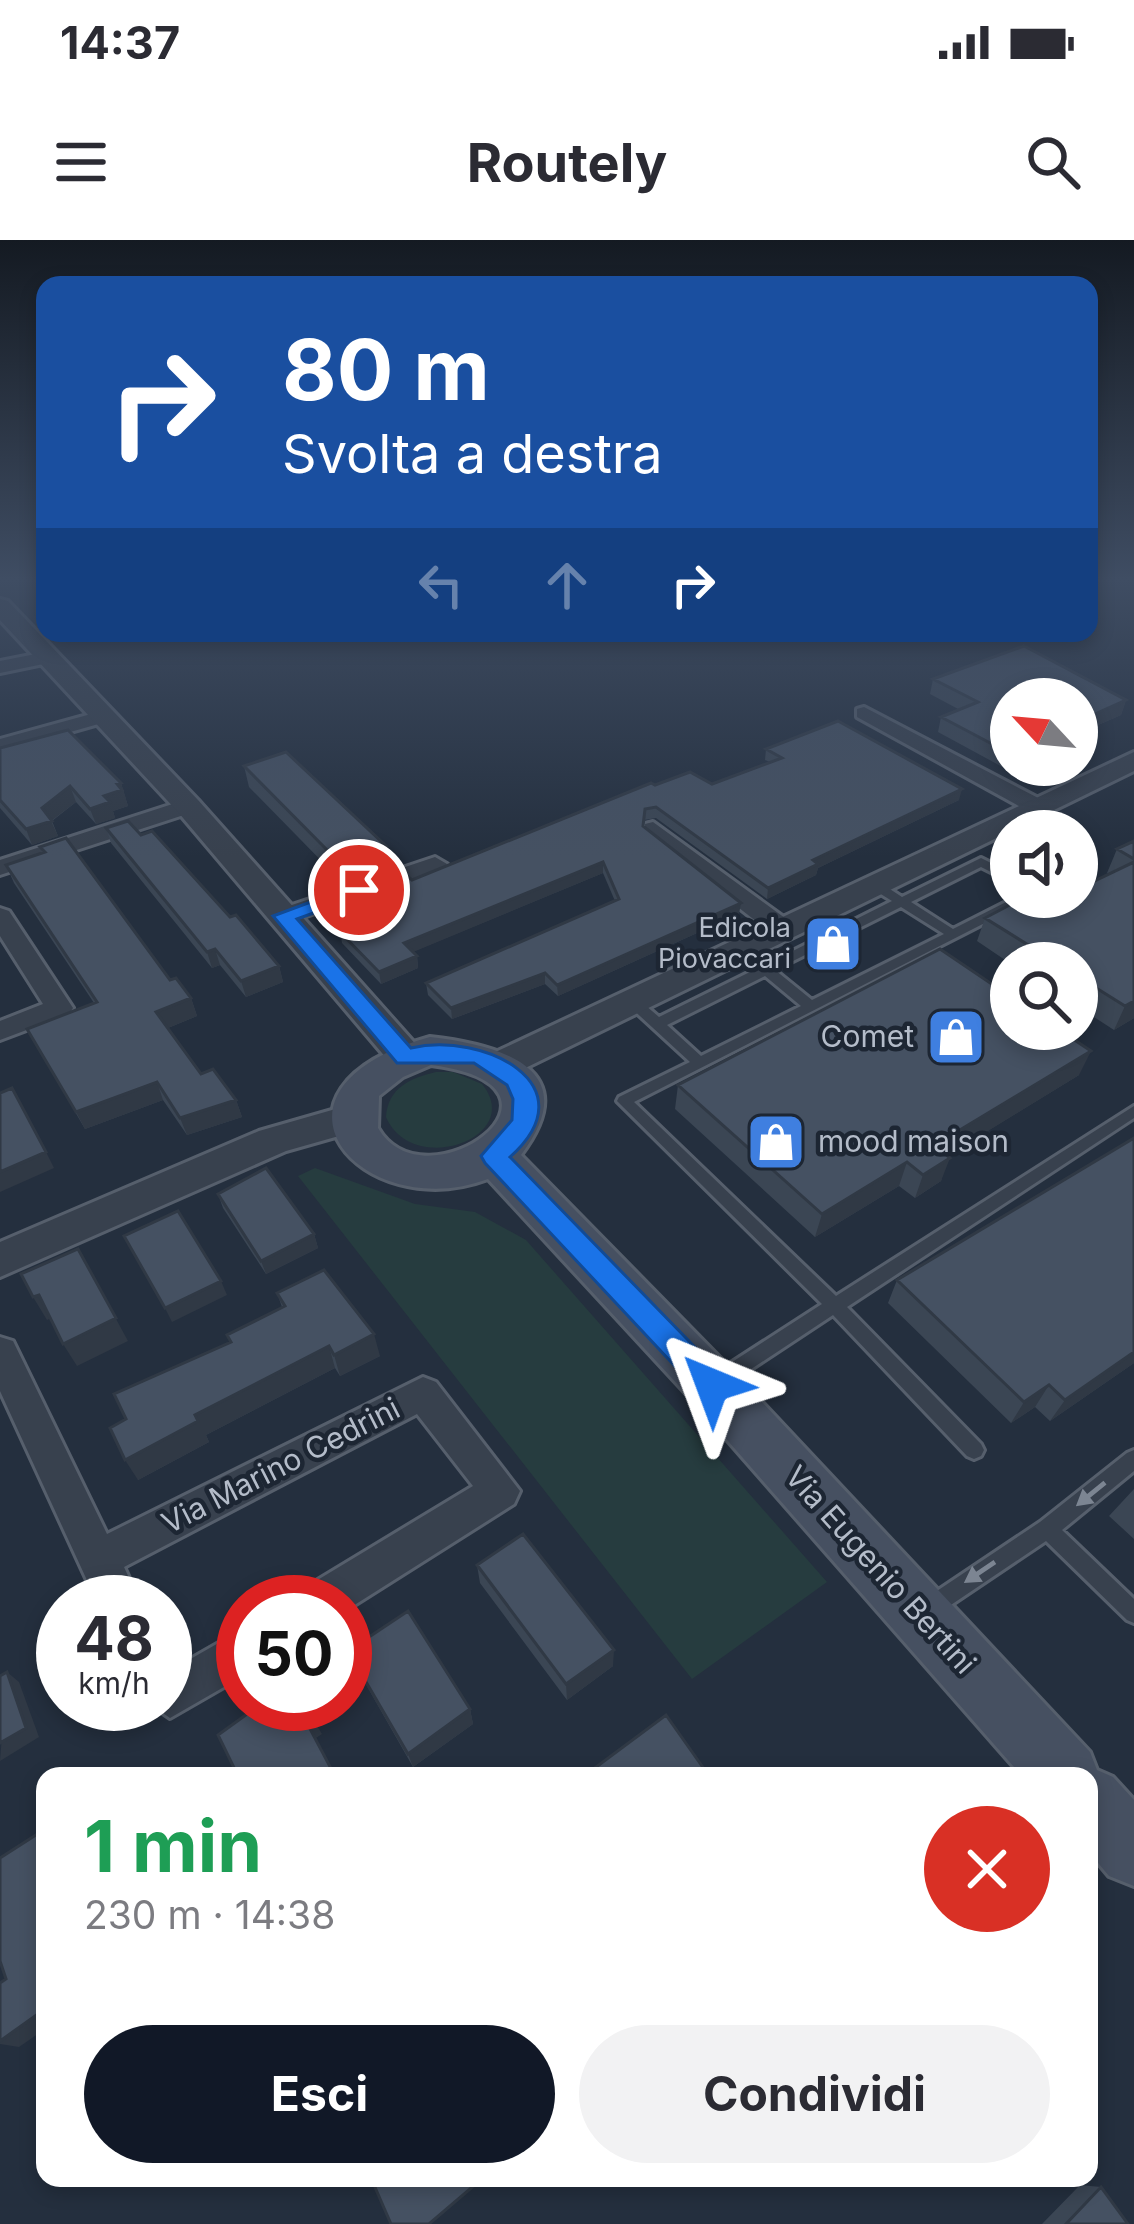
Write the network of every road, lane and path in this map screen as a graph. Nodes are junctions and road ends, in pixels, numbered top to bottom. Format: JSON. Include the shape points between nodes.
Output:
{"nodes":[{"id":1,"x":59,"y":672,"type":"edge"},
{"id":2,"x":863,"y":713,"type":"dead end"},
{"id":3,"x":102,"y":717,"type":"junction"},
{"id":4,"x":0,"y":746,"type":"edge"},
{"id":5,"x":1134,"y":760,"type":"edge"},
{"id":6,"x":188,"y":806,"type":"junction"},
{"id":7,"x":1036,"y":806,"type":"junction"},
{"id":8,"x":653,"y":829,"type":"edge"},
{"id":9,"x":435,"y":864,"type":"dead end"},
{"id":10,"x":990,"y":867,"type":"edge"},
{"id":11,"x":0,"y":868,"type":"edge"},
{"id":12,"x":872,"y":883,"type":"junction"},
{"id":13,"x":902,"y":902,"type":"junction"},
{"id":14,"x":990,"y":915,"type":"edge"},
{"id":15,"x":0,"y":916,"type":"edge"},
{"id":16,"x":283,"y":916,"type":"junction"},
{"id":17,"x":780,"y":927,"type":"junction"},
{"id":18,"x":953,"y":934,"type":"junction"},
{"id":19,"x":750,"y":958,"type":"junction"},
{"id":20,"x":810,"y":1006,"type":"junction"},
{"id":21,"x":645,"y":1013,"type":"junction"},
{"id":22,"x":0,"y":1031,"type":"edge"},
{"id":23,"x":406,"y":1057,"type":"junction"},
{"id":24,"x":699,"y":1062,"type":"junction"},
{"id":25,"x":500,"y":1065,"type":"junction"},
{"id":26,"x":1134,"y":1111,"type":"edge"},
{"id":27,"x":353,"y":1118,"type":"junction"},
{"id":28,"x":494,"y":1156,"type":"junction"},
{"id":29,"x":0,"y":1260,"type":"edge"},
{"id":30,"x":834,"y":1305,"type":"junction"},
{"id":31,"x":0,"y":1352,"type":"edge"},
{"id":32,"x":712,"y":1385,"type":"junction"},
{"id":33,"x":974,"y":1450,"type":"dead end"},
{"id":34,"x":1134,"y":1459,"type":"edge"},
{"id":35,"x":1048,"y":1529,"type":"junction"},
{"id":36,"x":97,"y":1560,"type":"junction"},
{"id":37,"x":105,"y":1575,"type":"edge"},
{"id":38,"x":365,"y":1575,"type":"edge"},
{"id":39,"x":1134,"y":1613,"type":"edge"},
{"id":40,"x":920,"y":1615,"type":"junction"},
{"id":41,"x":1058,"y":1767,"type":"edge"},
{"id":42,"x":1098,"y":1811,"type":"edge"},
{"id":43,"x":1134,"y":1851,"type":"edge"}],
"edges":[{"from":1,"to":3,"type":"street"},
{"from":2,"to":7,"type":"street"},
{"from":3,"to":4,"type":"street"},
{"from":3,"to":6,"type":"street"},
{"from":5,"to":7,"type":"street"},
{"from":6,"to":11,"type":"street"},
{"from":6,"to":16,"type":"street"},
{"from":7,"to":12,"type":"street"},
{"from":8,"to":17,"type":"street"},
{"from":9,"to":16,"type":"street"},
{"from":10,"to":13,"type":"lane","via":[[981,862]]},
{"from":12,"to":13,"type":"lane"},
{"from":12,"to":17,"type":"street"},
{"from":13,"to":18,"type":"lane"},
{"from":13,"to":19,"type":"lane"},
{"from":14,"to":18,"type":"lane"},
{"from":15,"to":22,"type":"street","via":[[59,1008]]},
{"from":16,"to":23,"type":"street"},
{"from":17,"to":19,"type":"street"},
{"from":18,"to":20,"type":"lane"},
{"from":19,"to":20,"type":"lane"},
{"from":19,"to":21,"type":"street"},
{"from":20,"to":24,"type":"lane"},
{"from":21,"to":24,"type":"lane"},
{"from":21,"to":25,"type":"street"},
{"from":23,"to":25,"type":"main road","via":[[456,1051]]},
{"from":23,"to":27,"type":"main road","via":[[367,1082]]},
{"from":24,"to":30,"type":"lane","via":[[624,1101]]},
{"from":25,"to":28,"type":"main road","via":[[517,1080],[524,1120]]},
{"from":26,"to":30,"type":"lane"},
{"from":27,"to":28,"type":"main road","via":[[359,1139],[403,1169],[466,1169]]},
{"from":27,"to":29,"type":"street","via":[[273,1141]]},
{"from":28,"to":32,"type":"main road","name":"Via Eugenio Bertini"},
{"from":30,"to":32,"type":"lane"},
{"from":30,"to":33,"type":"lane"},
{"from":31,"to":36,"type":"street"},
{"from":32,"to":40,"type":"main road","name":"Via Eugenio Bertini"},
{"from":34,"to":35,"type":"lane","one_way":true},
{"from":35,"to":39,"type":"lane"},
{"from":35,"to":40,"type":"lane","one_way":true},
{"from":36,"to":37,"type":"street"},
{"from":36,"to":38,"type":"street","name":"Via Marino Cedrini","via":[[423,1393],[500,1491]]},
{"from":40,"to":41,"type":"main road","name":"Via Eugenio Bertini"},
{"from":42,"to":43,"type":"main road"}]}
